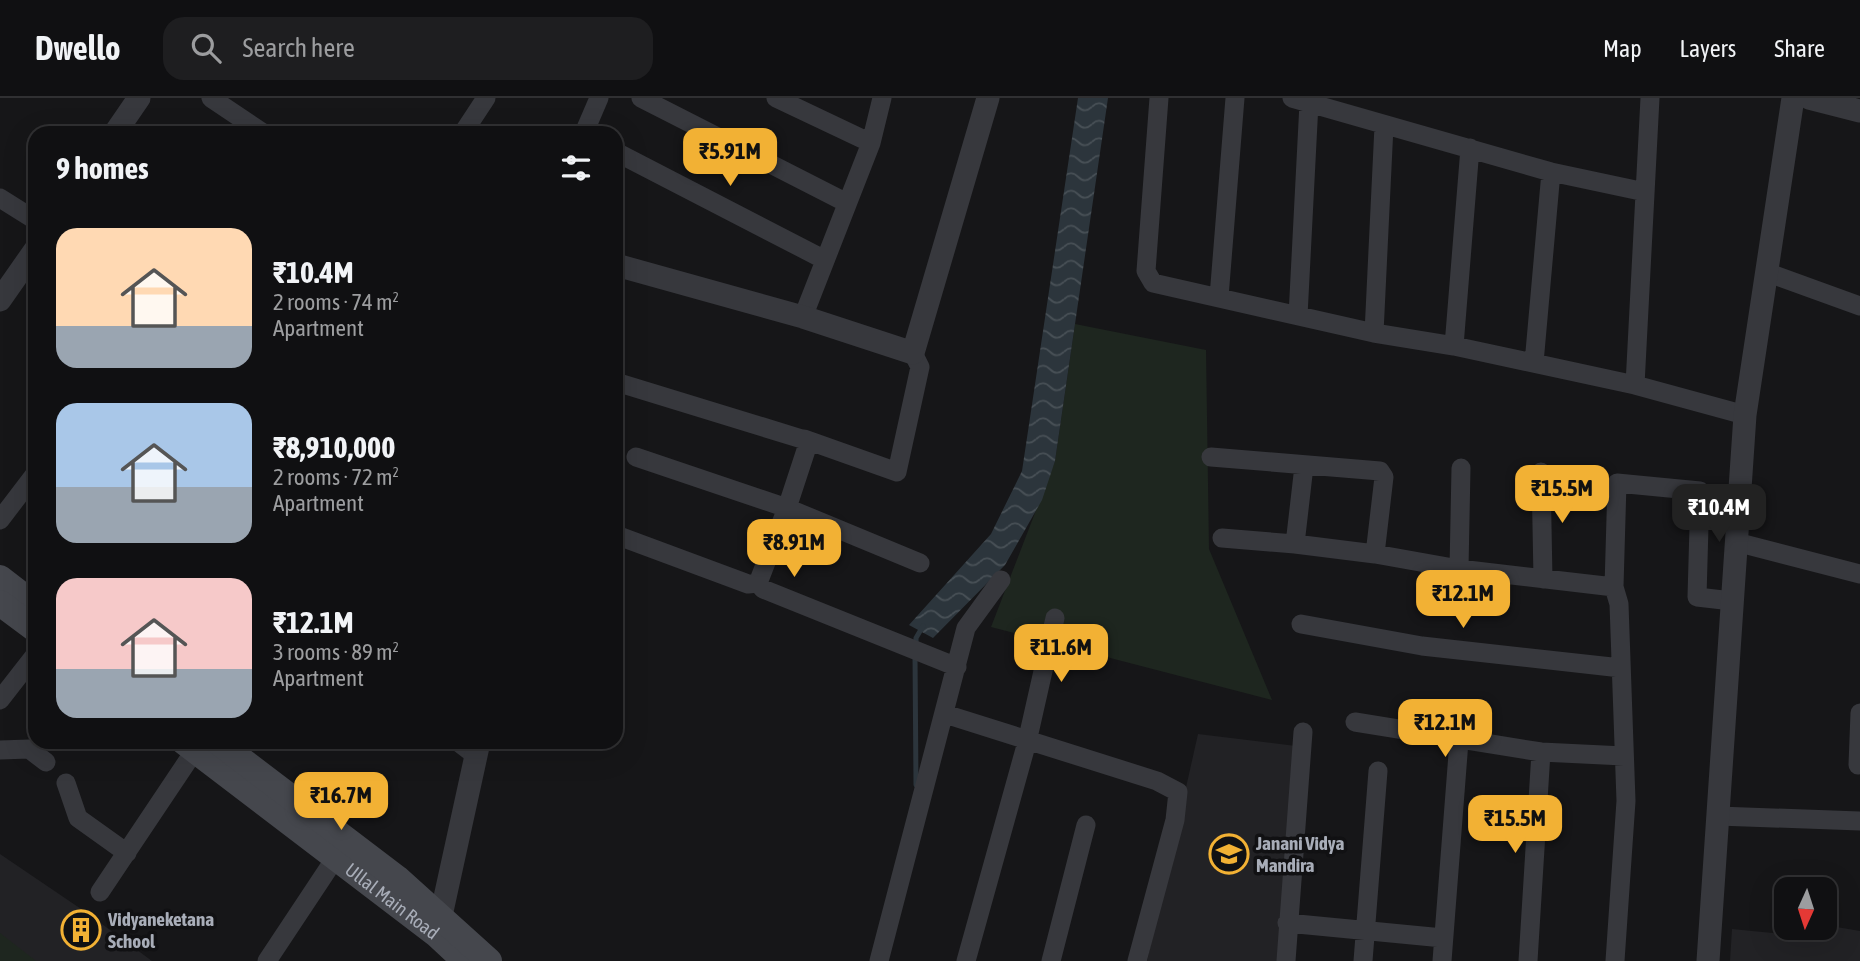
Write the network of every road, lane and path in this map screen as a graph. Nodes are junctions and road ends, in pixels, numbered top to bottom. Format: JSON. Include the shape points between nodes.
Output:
{"nodes":[{"id":1,"x":139,"y":98,"type":"edge"},
{"id":2,"x":211,"y":98,"type":"edge"},
{"id":3,"x":486,"y":98,"type":"edge"},
{"id":4,"x":599,"y":98,"type":"edge"},
{"id":5,"x":640,"y":98,"type":"edge"},
{"id":6,"x":776,"y":98,"type":"edge"},
{"id":7,"x":882,"y":98,"type":"edge"},
{"id":8,"x":988,"y":98,"type":"edge"},
{"id":9,"x":1159,"y":98,"type":"edge"},
{"id":10,"x":1234,"y":98,"type":"edge"},
{"id":11,"x":1650,"y":98,"type":"edge"},
{"id":12,"x":1793,"y":98,"type":"edge"},
{"id":13,"x":1809,"y":98,"type":"edge"},
{"id":14,"x":1301,"y":101,"type":"edge"},
{"id":15,"x":1860,"y":111,"type":"edge"},
{"id":16,"x":120,"y":126,"type":"edge"},
{"id":17,"x":253,"y":126,"type":"edge"},
{"id":18,"x":468,"y":126,"type":"edge"},
{"id":19,"x":587,"y":126,"type":"edge"},
{"id":20,"x":1384,"y":126,"type":"junction"},
{"id":21,"x":871,"y":143,"type":"junction"},
{"id":22,"x":1470,"y":148,"type":"junction"},
{"id":23,"x":623,"y":156,"type":"edge"},
{"id":24,"x":1551,"y":172,"type":"junction"},
{"id":25,"x":1645,"y":192,"type":"junction"},
{"id":26,"x":0,"y":198,"type":"edge"},
{"id":27,"x":847,"y":203,"type":"junction"},
{"id":28,"x":28,"y":216,"type":"edge"},
{"id":29,"x":28,"y":260,"type":"edge"},
{"id":30,"x":825,"y":260,"type":"junction"},
{"id":31,"x":623,"y":267,"type":"edge"},
{"id":32,"x":1766,"y":272,"type":"junction"},
{"id":33,"x":1219,"y":297,"type":"junction"},
{"id":34,"x":0,"y":300,"type":"edge"},
{"id":35,"x":1860,"y":306,"type":"edge"},
{"id":36,"x":1298,"y":316,"type":"junction"},
{"id":37,"x":803,"y":317,"type":"junction"},
{"id":38,"x":1374,"y":333,"type":"junction"},
{"id":39,"x":1454,"y":346,"type":"junction"},
{"id":40,"x":913,"y":353,"type":"junction"},
{"id":41,"x":1534,"y":363,"type":"junction"},
{"id":42,"x":623,"y":384,"type":"edge"},
{"id":43,"x":1634,"y":385,"type":"junction"},
{"id":44,"x":1745,"y":415,"type":"junction"},
{"id":45,"x":804,"y":439,"type":"junction"},
{"id":46,"x":636,"y":457,"type":"dead end"},
{"id":47,"x":1211,"y":457,"type":"dead end"},
{"id":48,"x":1304,"y":466,"type":"junction"},
{"id":49,"x":1461,"y":468,"type":"dead end"},
{"id":50,"x":1541,"y":472,"type":"dead end"},
{"id":51,"x":28,"y":483,"type":"edge"},
{"id":52,"x":788,"y":508,"type":"junction"},
{"id":53,"x":0,"y":520,"type":"edge"},
{"id":54,"x":623,"y":538,"type":"edge"},
{"id":55,"x":1222,"y":538,"type":"dead end"},
{"id":56,"x":1736,"y":542,"type":"junction"},
{"id":57,"x":1295,"y":544,"type":"junction"},
{"id":58,"x":1375,"y":554,"type":"junction"},
{"id":59,"x":920,"y":563,"type":"dead end"},
{"id":60,"x":1459,"y":569,"type":"junction"},
{"id":61,"x":1860,"y":574,"type":"edge"},
{"id":62,"x":0,"y":578,"type":"edge"},
{"id":63,"x":1543,"y":579,"type":"junction"},
{"id":64,"x":1001,"y":580,"type":"dead end"},
{"id":65,"x":758,"y":583,"type":"junction"},
{"id":66,"x":1614,"y":587,"type":"junction"},
{"id":67,"x":28,"y":600,"type":"edge"},
{"id":68,"x":1732,"y":601,"type":"junction"},
{"id":69,"x":0,"y":603,"type":"edge"},
{"id":70,"x":1055,"y":618,"type":"dead end"},
{"id":71,"x":28,"y":624,"type":"edge"},
{"id":72,"x":1301,"y":624,"type":"dead end"},
{"id":73,"x":28,"y":664,"type":"edge"},
{"id":74,"x":957,"y":667,"type":"junction"},
{"id":75,"x":1621,"y":668,"type":"junction"},
{"id":76,"x":0,"y":700,"type":"edge"},
{"id":77,"x":945,"y":713,"type":"junction"},
{"id":78,"x":1860,"y":713,"type":"edge"},
{"id":79,"x":1355,"y":722,"type":"dead end"},
{"id":80,"x":1303,"y":732,"type":"dead end"},
{"id":81,"x":1458,"y":741,"type":"junction"},
{"id":82,"x":1027,"y":742,"type":"junction"},
{"id":83,"x":196,"y":749,"type":"edge"},
{"id":84,"x":204,"y":749,"type":"edge"},
{"id":85,"x":205,"y":749,"type":"edge"},
{"id":86,"x":470,"y":749,"type":"edge"},
{"id":87,"x":0,"y":750,"type":"edge"},
{"id":88,"x":1541,"y":752,"type":"junction"},
{"id":89,"x":1624,"y":756,"type":"junction"},
{"id":90,"x":46,"y":762,"type":"dead end"},
{"id":91,"x":1858,"y":765,"type":"dead end"},
{"id":92,"x":1378,"y":771,"type":"dead end"},
{"id":93,"x":66,"y":783,"type":"dead end"},
{"id":94,"x":1718,"y":816,"type":"junction"},
{"id":95,"x":1860,"y":821,"type":"edge"},
{"id":96,"x":1086,"y":825,"type":"dead end"},
{"id":97,"x":127,"y":853,"type":"junction"},
{"id":98,"x":336,"y":857,"type":"junction"},
{"id":99,"x":100,"y":892,"type":"dead end"},
{"id":100,"x":1287,"y":923,"type":"junction"},
{"id":101,"x":440,"y":926,"type":"junction"},
{"id":102,"x":1366,"y":930,"type":"junction"},
{"id":103,"x":1443,"y":938,"type":"junction"},
{"id":104,"x":267,"y":961,"type":"edge"},
{"id":105,"x":465,"y":961,"type":"edge"},
{"id":106,"x":489,"y":961,"type":"edge"},
{"id":107,"x":879,"y":961,"type":"edge"},
{"id":108,"x":966,"y":961,"type":"edge"},
{"id":109,"x":1051,"y":961,"type":"edge"},
{"id":110,"x":1137,"y":961,"type":"edge"},
{"id":111,"x":1286,"y":961,"type":"edge"},
{"id":112,"x":1363,"y":961,"type":"edge"},
{"id":113,"x":1442,"y":961,"type":"edge"},
{"id":114,"x":1528,"y":961,"type":"edge"},
{"id":115,"x":1615,"y":961,"type":"edge"},
{"id":116,"x":1708,"y":961,"type":"edge"}],
"edges":[{"from":1,"to":16,"type":"street"},
{"from":2,"to":17,"type":"street"},
{"from":3,"to":18,"type":"street"},
{"from":4,"to":19,"type":"street"},
{"from":5,"to":27,"type":"street"},
{"from":6,"to":21,"type":"street"},
{"from":7,"to":21,"type":"street"},
{"from":8,"to":40,"type":"street"},
{"from":9,"to":33,"type":"street","via":[[1146,271],[1160,287]]},
{"from":10,"to":33,"type":"street"},
{"from":11,"to":25,"type":"street"},
{"from":12,"to":32,"type":"street"},
{"from":13,"to":15,"type":"street"},
{"from":14,"to":20,"type":"street"},
{"from":14,"to":36,"type":"street"},
{"from":20,"to":22,"type":"street"},
{"from":20,"to":38,"type":"street"},
{"from":21,"to":27,"type":"street"},
{"from":22,"to":24,"type":"street"},
{"from":22,"to":39,"type":"street"},
{"from":23,"to":30,"type":"street"},
{"from":24,"to":25,"type":"street"},
{"from":24,"to":41,"type":"street"},
{"from":25,"to":43,"type":"street"},
{"from":26,"to":28,"type":"street"},
{"from":27,"to":30,"type":"street"},
{"from":29,"to":34,"type":"street"},
{"from":30,"to":37,"type":"street"},
{"from":31,"to":37,"type":"street"},
{"from":32,"to":35,"type":"street"},
{"from":32,"to":44,"type":"street"},
{"from":33,"to":36,"type":"street"},
{"from":36,"to":38,"type":"street"},
{"from":37,"to":40,"type":"street"},
{"from":38,"to":39,"type":"street"},
{"from":39,"to":41,"type":"street"},
{"from":40,"to":45,"type":"street","via":[[920,367],[897,472]]},
{"from":41,"to":43,"type":"street"},
{"from":42,"to":45,"type":"street"},
{"from":43,"to":44,"type":"street"},
{"from":44,"to":56,"type":"street"},
{"from":45,"to":52,"type":"street","via":[[807,447]]},
{"from":46,"to":52,"type":"street"},
{"from":47,"to":48,"type":"street"},
{"from":48,"to":57,"type":"street"},
{"from":48,"to":58,"type":"street","via":[[1380,471],[1384,477]]},
{"from":49,"to":60,"type":"street"},
{"from":50,"to":63,"type":"street"},
{"from":51,"to":53,"type":"street"},
{"from":52,"to":59,"type":"street"},
{"from":52,"to":65,"type":"street"},
{"from":54,"to":65,"type":"street","via":[[748,584]]},
{"from":55,"to":57,"type":"street"},
{"from":56,"to":61,"type":"street"},
{"from":56,"to":68,"type":"street"},
{"from":57,"to":58,"type":"street"},
{"from":58,"to":60,"type":"street"},
{"from":60,"to":63,"type":"street"},
{"from":62,"to":67,"type":"main road"},
{"from":63,"to":66,"type":"street"},
{"from":64,"to":74,"type":"street","via":[[966,628]]},
{"from":65,"to":74,"type":"street","via":[[763,589]]},
{"from":66,"to":68,"type":"street","via":[[1617,483],[1700,491],[1697,597]]},
{"from":66,"to":75,"type":"street","via":[[1619,604]]},
{"from":68,"to":94,"type":"street"},
{"from":69,"to":71,"type":"main road"},
{"from":70,"to":82,"type":"street"},
{"from":72,"to":75,"type":"street","via":[[1422,646]]},
{"from":73,"to":76,"type":"street"},
{"from":74,"to":77,"type":"street"},
{"from":75,"to":89,"type":"street"},
{"from":77,"to":82,"type":"street"},
{"from":77,"to":107,"type":"street"},
{"from":78,"to":91,"type":"street"},
{"from":79,"to":81,"type":"street"},
{"from":80,"to":100,"type":"street"},
{"from":81,"to":88,"type":"street"},
{"from":81,"to":103,"type":"street"},
{"from":82,"to":108,"type":"street"},
{"from":82,"to":110,"type":"street","via":[[1157,781],[1178,792],[1175,820]]},
{"from":83,"to":97,"type":"street"},
{"from":84,"to":98,"type":"main road","name":"Ullal Main Road"},
{"from":85,"to":101,"type":"main road","name":"Ullal Main Road","via":[[397,877]]},
{"from":86,"to":101,"type":"street"},
{"from":87,"to":90,"type":"street","via":[[29,749]]},
{"from":88,"to":89,"type":"street"},
{"from":88,"to":114,"type":"street"},
{"from":89,"to":115,"type":"street","via":[[1626,801]]},
{"from":92,"to":102,"type":"street"},
{"from":93,"to":97,"type":"street","via":[[78,818]]},
{"from":94,"to":95,"type":"street"},
{"from":94,"to":116,"type":"street"},
{"from":96,"to":109,"type":"street"},
{"from":97,"to":99,"type":"street"},
{"from":98,"to":101,"type":"main road","name":"Ullal Main Road"},
{"from":98,"to":104,"type":"street"},
{"from":100,"to":102,"type":"street"},
{"from":100,"to":111,"type":"street"},
{"from":101,"to":105,"type":"main road","name":"Ullal Main Road"},
{"from":101,"to":106,"type":"main road","name":"Ullal Main Road"},
{"from":102,"to":103,"type":"street"},
{"from":102,"to":112,"type":"street"},
{"from":103,"to":113,"type":"street"}]}
